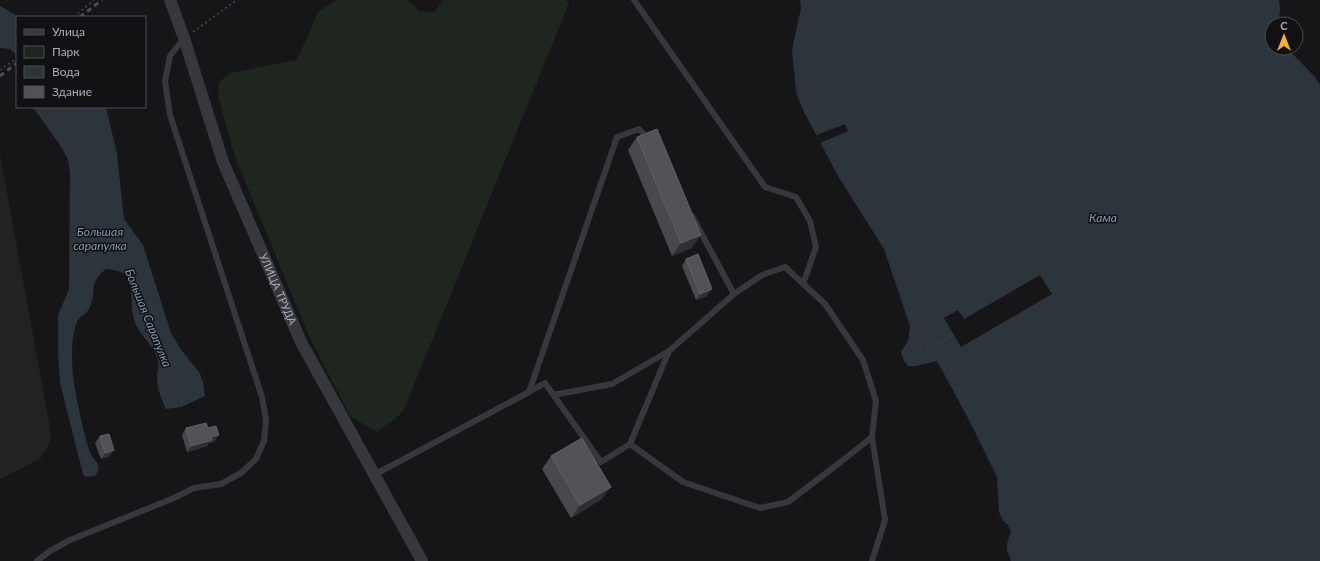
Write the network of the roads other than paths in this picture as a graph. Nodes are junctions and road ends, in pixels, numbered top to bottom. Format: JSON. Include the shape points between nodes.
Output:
{"nodes":[{"id":1,"x":170,"y":0,"type":"edge"},
{"id":2,"x":634,"y":0,"type":"edge"},
{"id":3,"x":184,"y":38,"type":"junction"},
{"id":4,"x":654,"y":144,"type":"edge"},
{"id":5,"x":690,"y":212,"type":"edge"},
{"id":6,"x":803,"y":284,"type":"junction"},
{"id":7,"x":734,"y":294,"type":"junction"},
{"id":8,"x":668,"y":351,"type":"junction"},
{"id":9,"x":529,"y":392,"type":"junction"},
{"id":10,"x":553,"y":395,"type":"junction"},
{"id":11,"x":872,"y":437,"type":"junction"},
{"id":12,"x":630,"y":444,"type":"junction"},
{"id":13,"x":374,"y":475,"type":"junction"},
{"id":14,"x":37,"y":561,"type":"edge"},
{"id":15,"x":422,"y":561,"type":"edge"},
{"id":16,"x":872,"y":561,"type":"edge"}],
"edges":[{"from":1,"to":3,"type":"street","name":"УЛИЦА ТРУДА"},
{"from":2,"to":6,"type":"lane","via":[[765,187],[796,197],[810,221],[816,246]]},
{"from":3,"to":13,"type":"street","name":"УЛИЦА ТРУДА","via":[[223,162],[301,342]]},
{"from":3,"to":14,"type":"lane","via":[[170,56],[165,81],[170,115],[262,398],[266,420],[264,441],[256,459],[241,473],[221,484],[194,488],[70,540]]},
{"from":4,"to":9,"type":"lane","via":[[640,129],[617,137]]},
{"from":5,"to":7,"type":"lane"},
{"from":6,"to":7,"type":"lane","via":[[785,267],[762,275]]},
{"from":6,"to":11,"type":"lane","via":[[825,304],[863,360],[876,401]]},
{"from":7,"to":8,"type":"lane"},
{"from":8,"to":10,"type":"lane","via":[[612,384]]},
{"from":8,"to":12,"type":"lane"},
{"from":9,"to":10,"type":"lane","via":[[545,383]]},
{"from":9,"to":13,"type":"lane"},
{"from":10,"to":12,"type":"lane","via":[[601,462]]},
{"from":11,"to":12,"type":"lane","via":[[788,502],[760,508],[683,482]]},
{"from":11,"to":16,"type":"lane","via":[[885,520]]},
{"from":13,"to":15,"type":"street","name":"УЛИЦА ТРУДА"}]}
